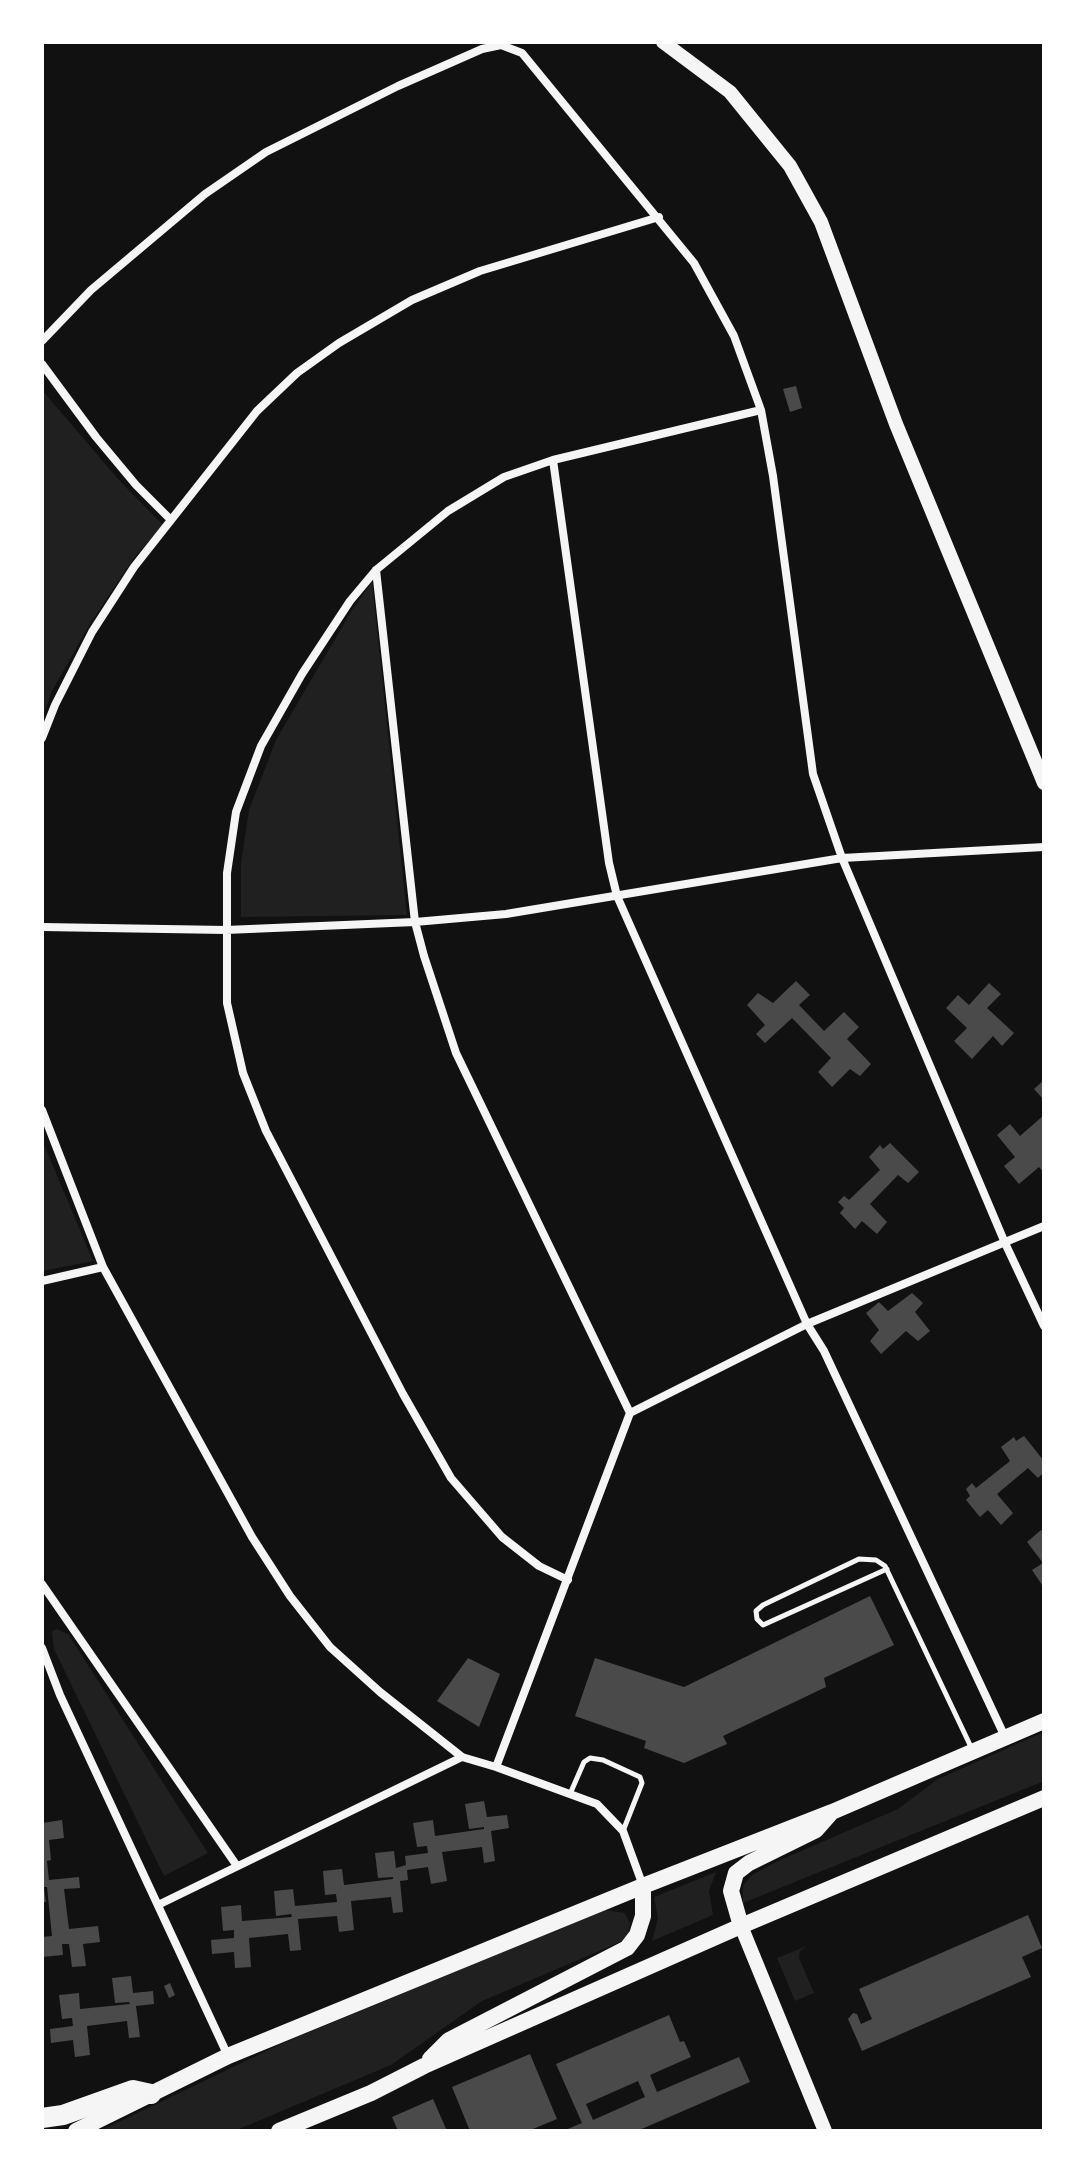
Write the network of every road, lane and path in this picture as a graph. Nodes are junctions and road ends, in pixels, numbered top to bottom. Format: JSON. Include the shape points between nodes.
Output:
{"nodes":[{"id":1,"x":663,"y":42,"type":"edge"},
{"id":2,"x":659,"y":217,"type":"junction"},
{"id":3,"x":42,"y":341,"type":"edge"},
{"id":4,"x":42,"y":364,"type":"edge"},
{"id":5,"x":761,"y":410,"type":"junction"},
{"id":6,"x":553,"y":460,"type":"junction"},
{"id":7,"x":170,"y":519,"type":"junction"},
{"id":8,"x":376,"y":570,"type":"junction"},
{"id":9,"x":42,"y":738,"type":"edge"},
{"id":10,"x":1044,"y":783,"type":"edge"},
{"id":11,"x":1044,"y":847,"type":"edge"},
{"id":12,"x":842,"y":858,"type":"junction"},
{"id":13,"x":617,"y":896,"type":"junction"},
{"id":14,"x":415,"y":922,"type":"junction"},
{"id":15,"x":42,"y":927,"type":"edge"},
{"id":16,"x":226,"y":930,"type":"junction"},
{"id":17,"x":42,"y":1110,"type":"edge"},
{"id":18,"x":1044,"y":1226,"type":"edge"},
{"id":19,"x":1005,"y":1243,"type":"junction"},
{"id":20,"x":103,"y":1267,"type":"junction"},
{"id":21,"x":42,"y":1281,"type":"edge"},
{"id":22,"x":807,"y":1324,"type":"junction"},
{"id":23,"x":1044,"y":1326,"type":"edge"},
{"id":24,"x":630,"y":1413,"type":"junction"},
{"id":25,"x":887,"y":1569,"type":"junction"},
{"id":26,"x":568,"y":1580,"type":"junction"},
{"id":27,"x":42,"y":1584,"type":"edge"},
{"id":28,"x":42,"y":1648,"type":"edge"},
{"id":29,"x":1044,"y":1721,"type":"edge"},
{"id":30,"x":1006,"y":1738,"type":"junction"},
{"id":31,"x":974,"y":1751,"type":"junction"},
{"id":32,"x":462,"y":1757,"type":"junction"},
{"id":33,"x":496,"y":1767,"type":"junction"},
{"id":34,"x":570,"y":1794,"type":"junction"},
{"id":35,"x":1044,"y":1798,"type":"edge"},
{"id":36,"x":832,"y":1812,"type":"junction"},
{"id":37,"x":623,"y":1831,"type":"junction"},
{"id":38,"x":237,"y":1866,"type":"junction"},
{"id":39,"x":643,"y":1886,"type":"junction"},
{"id":40,"x":158,"y":1905,"type":"junction"},
{"id":41,"x":741,"y":1926,"type":"junction"},
{"id":42,"x":228,"y":2056,"type":"junction"},
{"id":43,"x":424,"y":2066,"type":"junction"},
{"id":44,"x":151,"y":2094,"type":"junction"},
{"id":45,"x":42,"y":2118,"type":"edge"},
{"id":46,"x":76,"y":2131,"type":"edge"},
{"id":47,"x":279,"y":2131,"type":"edge"},
{"id":48,"x":825,"y":2131,"type":"edge"}],
"edges":[{"from":1,"to":10,"type":"street","via":[[730,92],[790,166],[821,222],[896,424]]},
{"from":2,"to":3,"type":"street","via":[[522,53],[501,45],[398,86],[266,152],[205,194],[91,290]]},
{"from":2,"to":5,"type":"street","via":[[694,263],[734,336]]},
{"from":2,"to":7,"type":"street","via":[[480,271],[412,300],[339,343],[257,411]]},
{"from":4,"to":7,"type":"street","via":[[96,437]]},
{"from":5,"to":6,"type":"street"},
{"from":5,"to":12,"type":"street","via":[[813,774]]},
{"from":6,"to":8,"type":"street","via":[[504,477],[448,511]]},
{"from":6,"to":13,"type":"street"},
{"from":7,"to":9,"type":"street","via":[[92,632]]},
{"from":8,"to":14,"type":"street"},
{"from":8,"to":16,"type":"street","via":[[302,674],[261,746],[236,812]]},
{"from":11,"to":12,"type":"street"},
{"from":12,"to":13,"type":"street"},
{"from":12,"to":19,"type":"street"},
{"from":13,"to":14,"type":"street"},
{"from":13,"to":22,"type":"street"},
{"from":14,"to":16,"type":"street"},
{"from":14,"to":24,"type":"street","via":[[456,1053]]},
{"from":15,"to":16,"type":"street"},
{"from":16,"to":26,"type":"street","via":[[227,1003],[243,1073],[266,1131],[395,1380],[451,1478],[502,1537],[539,1566]]},
{"from":17,"to":20,"type":"street"},
{"from":18,"to":19,"type":"street"},
{"from":19,"to":22,"type":"street"},
{"from":19,"to":23,"type":"street"},
{"from":20,"to":21,"type":"street"},
{"from":20,"to":32,"type":"street","via":[[290,1596],[330,1647]]},
{"from":22,"to":24,"type":"street"},
{"from":22,"to":30,"type":"street"},
{"from":24,"to":26,"type":"street"},
{"from":25,"to":25,"type":"lane","via":[[876,1560],[859,1559],[763,1605],[756,1611],[757,1619],[763,1625]]},
{"from":25,"to":31,"type":"lane"},
{"from":26,"to":33,"type":"street"},
{"from":27,"to":38,"type":"street"},
{"from":28,"to":40,"type":"street"},
{"from":29,"to":30,"type":"main road"},
{"from":30,"to":31,"type":"main road"},
{"from":31,"to":36,"type":"main road"},
{"from":32,"to":33,"type":"street"},
{"from":32,"to":38,"type":"street"},
{"from":33,"to":34,"type":"street"},
{"from":34,"to":37,"type":"street","via":[[597,1804]]},
{"from":34,"to":37,"type":"lane","via":[[590,1758],[640,1777]]},
{"from":35,"to":41,"type":"main road"},
{"from":36,"to":39,"type":"main road"},
{"from":36,"to":41,"type":"main road","via":[[816,1830],[736,1873],[731,1891]]},
{"from":37,"to":39,"type":"street"},
{"from":38,"to":40,"type":"street"},
{"from":39,"to":42,"type":"main road"},
{"from":39,"to":43,"type":"main road","via":[[643,1916],[627,1948],[449,2040]]},
{"from":40,"to":42,"type":"street"},
{"from":41,"to":43,"type":"main road"},
{"from":41,"to":48,"type":"street"},
{"from":42,"to":44,"type":"main road"},
{"from":43,"to":47,"type":"main road"},
{"from":44,"to":45,"type":"highway","via":[[133,2090]]},
{"from":44,"to":46,"type":"main road"}]}
